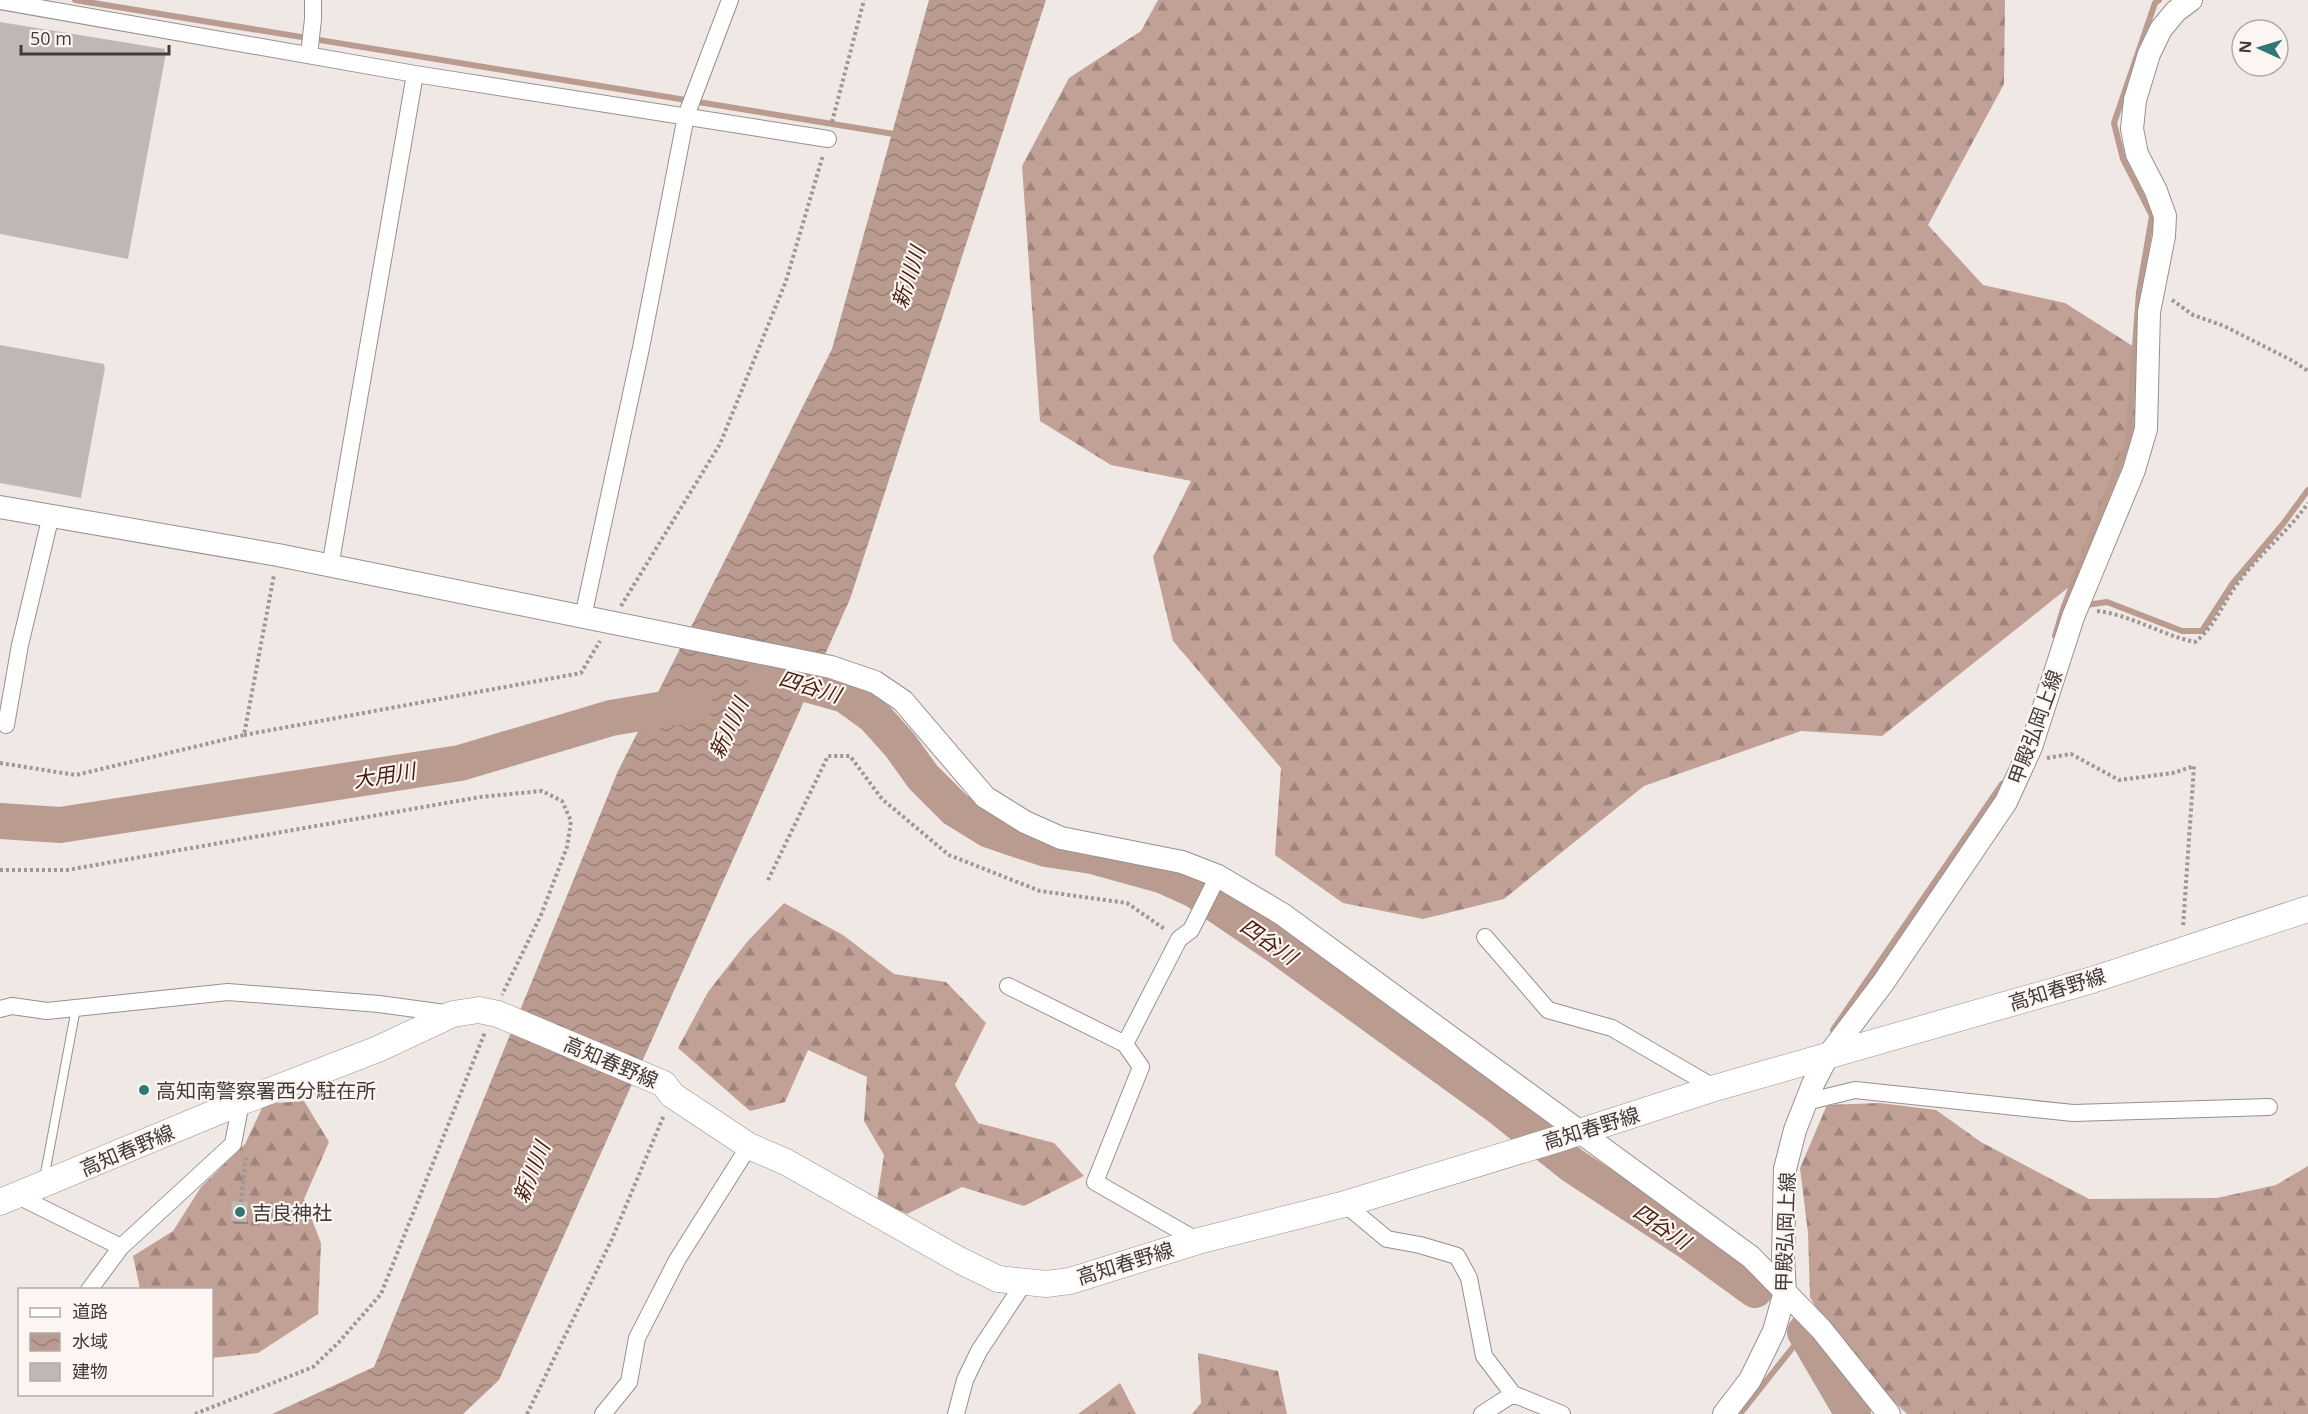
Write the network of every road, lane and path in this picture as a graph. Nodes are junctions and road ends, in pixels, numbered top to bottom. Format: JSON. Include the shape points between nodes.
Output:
{"nodes":[{"id":1,"x":313,"y":0,"type":"edge"},
{"id":2,"x":730,"y":0,"type":"edge"},
{"id":3,"x":864,"y":0,"type":"edge"},
{"id":4,"x":2191,"y":0,"type":"edge"},
{"id":5,"x":0,"y":1,"type":"edge"},
{"id":6,"x":309,"y":55,"type":"junction"},
{"id":7,"x":415,"y":74,"type":"junction"},
{"id":8,"x":686,"y":116,"type":"junction"},
{"id":9,"x":834,"y":116,"type":"dead end"},
{"id":10,"x":828,"y":139,"type":"joint"},
{"id":11,"x":2154,"y":288,"type":"junction"},
{"id":12,"x":2308,"y":371,"type":"edge"},
{"id":13,"x":2308,"y":503,"type":"edge"},
{"id":14,"x":0,"y":507,"type":"edge"},
{"id":15,"x":51,"y":515,"type":"junction"},
{"id":16,"x":278,"y":555,"type":"junction"},
{"id":17,"x":330,"y":567,"type":"junction"},
{"id":18,"x":584,"y":617,"type":"junction"},
{"id":19,"x":2071,"y":622,"type":"junction"},
{"id":20,"x":611,"y":623,"type":"junction"},
{"id":21,"x":6,"y":725,"type":"dead end"},
{"id":22,"x":244,"y":735,"type":"junction"},
{"id":23,"x":2025,"y":762,"type":"junction"},
{"id":24,"x":0,"y":763,"type":"edge"},
{"id":25,"x":768,"y":880,"type":"dead end"},
{"id":26,"x":1214,"y":884,"type":"junction"},
{"id":27,"x":2308,"y":909,"type":"edge"},
{"id":28,"x":1185,"y":935,"type":"junction"},
{"id":29,"x":1485,"y":937,"type":"dead end"},
{"id":30,"x":2187,"y":949,"type":"junction"},
{"id":31,"x":1008,"y":986,"type":"dead end"},
{"id":32,"x":76,"y":1008,"type":"junction"},
{"id":33,"x":0,"y":1009,"type":"edge"},
{"id":34,"x":453,"y":1014,"type":"junction"},
{"id":35,"x":1125,"y":1044,"type":"junction"},
{"id":36,"x":1827,"y":1057,"type":"junction"},
{"id":37,"x":1715,"y":1088,"type":"junction"},
{"id":38,"x":668,"y":1089,"type":"junction"},
{"id":39,"x":241,"y":1102,"type":"junction"},
{"id":40,"x":1806,"y":1102,"type":"junction"},
{"id":41,"x":2269,"y":1107,"type":"dead end"},
{"id":42,"x":1569,"y":1136,"type":"junction"},
{"id":43,"x":749,"y":1146,"type":"junction"},
{"id":44,"x":21,"y":1194,"type":"edge"},
{"id":45,"x":1345,"y":1204,"type":"junction"},
{"id":46,"x":1198,"y":1241,"type":"junction"},
{"id":47,"x":121,"y":1247,"type":"junction"},
{"id":48,"x":1024,"y":1283,"type":"junction"},
{"id":49,"x":90,"y":1288,"type":"edge"},
{"id":50,"x":1785,"y":1292,"type":"junction"},
{"id":51,"x":1513,"y":1394,"type":"junction"},
{"id":52,"x":527,"y":1414,"type":"edge"},
{"id":53,"x":603,"y":1414,"type":"edge"},
{"id":54,"x":956,"y":1414,"type":"edge"},
{"id":55,"x":1482,"y":1414,"type":"edge"},
{"id":56,"x":1562,"y":1414,"type":"edge"},
{"id":57,"x":1724,"y":1414,"type":"edge"},
{"id":58,"x":1889,"y":1414,"type":"edge"}],
"edges":[{"from":1,"to":6,"type":"street"},
{"from":2,"to":8,"type":"street"},
{"from":3,"to":9,"type":"path"},
{"from":4,"to":11,"type":"street","name":"甲殿弘岡上線","via":[[2161,29],[2135,100],[2132,129],[2137,154],[2165,216]]},
{"from":5,"to":6,"type":"street"},
{"from":6,"to":7,"type":"street"},
{"from":7,"to":8,"type":"street"},
{"from":7,"to":17,"type":"street"},
{"from":8,"to":10,"type":"street"},
{"from":8,"to":18,"type":"street"},
{"from":10,"to":20,"type":"path","via":[[786,281],[720,444]]},
{"from":11,"to":12,"type":"path","via":[[2193,315],[2224,326]]},
{"from":11,"to":19,"type":"street","name":"甲殿弘岡上線","via":[[2149,312],[2146,429],[2134,470]]},
{"from":13,"to":19,"type":"path","via":[[2239,582],[2195,642],[2106,612],[2096,611]]},
{"from":14,"to":15,"type":"street"},
{"from":15,"to":16,"type":"street"},
{"from":15,"to":21,"type":"street","via":[[20,645]]},
{"from":16,"to":17,"type":"street"},
{"from":16,"to":22,"type":"path"},
{"from":17,"to":18,"type":"street"},
{"from":18,"to":20,"type":"street"},
{"from":19,"to":23,"type":"street","name":"甲殿弘岡上線"},
{"from":20,"to":22,"type":"path","via":[[580,673]]},
{"from":20,"to":26,"type":"street","via":[[831,667],[874,682],[903,701],[985,797],[1025,822],[1061,838],[1182,862]]},
{"from":22,"to":24,"type":"path","via":[[76,775]]},
{"from":23,"to":30,"type":"path","via":[[2071,754],[2119,780],[2173,773],[2194,766],[2183,923]]},
{"from":23,"to":36,"type":"street","name":"甲殿弘岡上線","via":[[1999,812],[1883,983]]},
{"from":25,"to":28,"type":"path","via":[[828,756],[850,756],[882,799],[949,855],[1040,891],[1127,903]]},
{"from":26,"to":28,"type":"street"},
{"from":26,"to":42,"type":"street","via":[[1282,914]]},
{"from":27,"to":30,"type":"main road","name":"高知春野線"},
{"from":28,"to":35,"type":"street"},
{"from":29,"to":37,"type":"street","via":[[1548,1010],[1611,1029]]},
{"from":30,"to":36,"type":"main road","name":"高知春野線"},
{"from":31,"to":35,"type":"street"},
{"from":32,"to":33,"type":"street"},
{"from":32,"to":34,"type":"street","via":[[228,992]]},
{"from":32,"to":44,"type":"lane"},
{"from":34,"to":38,"type":"main road","name":"高知春野線","via":[[480,1010],[498,1014]]},
{"from":34,"to":39,"type":"main road","name":"高知春野線","via":[[378,1049]]},
{"from":35,"to":46,"type":"street","via":[[1141,1067],[1095,1182]]},
{"from":36,"to":37,"type":"main road","name":"高知春野線"},
{"from":36,"to":40,"type":"street","name":"甲殿弘岡上線"},
{"from":37,"to":42,"type":"main road","name":"高知春野線"},
{"from":38,"to":43,"type":"main road","name":"高知春野線"},
{"from":38,"to":52,"type":"path","via":[[612,1239]]},
{"from":39,"to":44,"type":"main road","name":"高知春野線"},
{"from":39,"to":47,"type":"street","via":[[233,1144]]},
{"from":40,"to":41,"type":"street","via":[[1856,1090],[2073,1113]]},
{"from":40,"to":50,"type":"street","name":"甲殿弘岡上線","via":[[1785,1168]]},
{"from":42,"to":45,"type":"main road","name":"高知春野線"},
{"from":42,"to":50,"type":"street","via":[[1751,1257]]},
{"from":43,"to":48,"type":"main road","name":"高知春野線","via":[[786,1162],[998,1279]]},
{"from":43,"to":53,"type":"street","via":[[677,1260],[637,1338],[629,1382]]},
{"from":44,"to":47,"type":"street","via":[[24,1199]]},
{"from":45,"to":46,"type":"main road","name":"高知春野線"},
{"from":45,"to":51,"type":"street","via":[[1387,1239],[1457,1256],[1469,1278],[1484,1356]]},
{"from":46,"to":48,"type":"main road","name":"高知春野線","via":[[1070,1281]]},
{"from":47,"to":49,"type":"street"},
{"from":48,"to":54,"type":"street","via":[[979,1351],[965,1380]]},
{"from":50,"to":57,"type":"street","name":"甲殿弘岡上線","via":[[1774,1331],[1749,1380]]},
{"from":50,"to":58,"type":"street","via":[[1821,1329]]},
{"from":51,"to":55,"type":"street"},
{"from":51,"to":56,"type":"street"}]}
